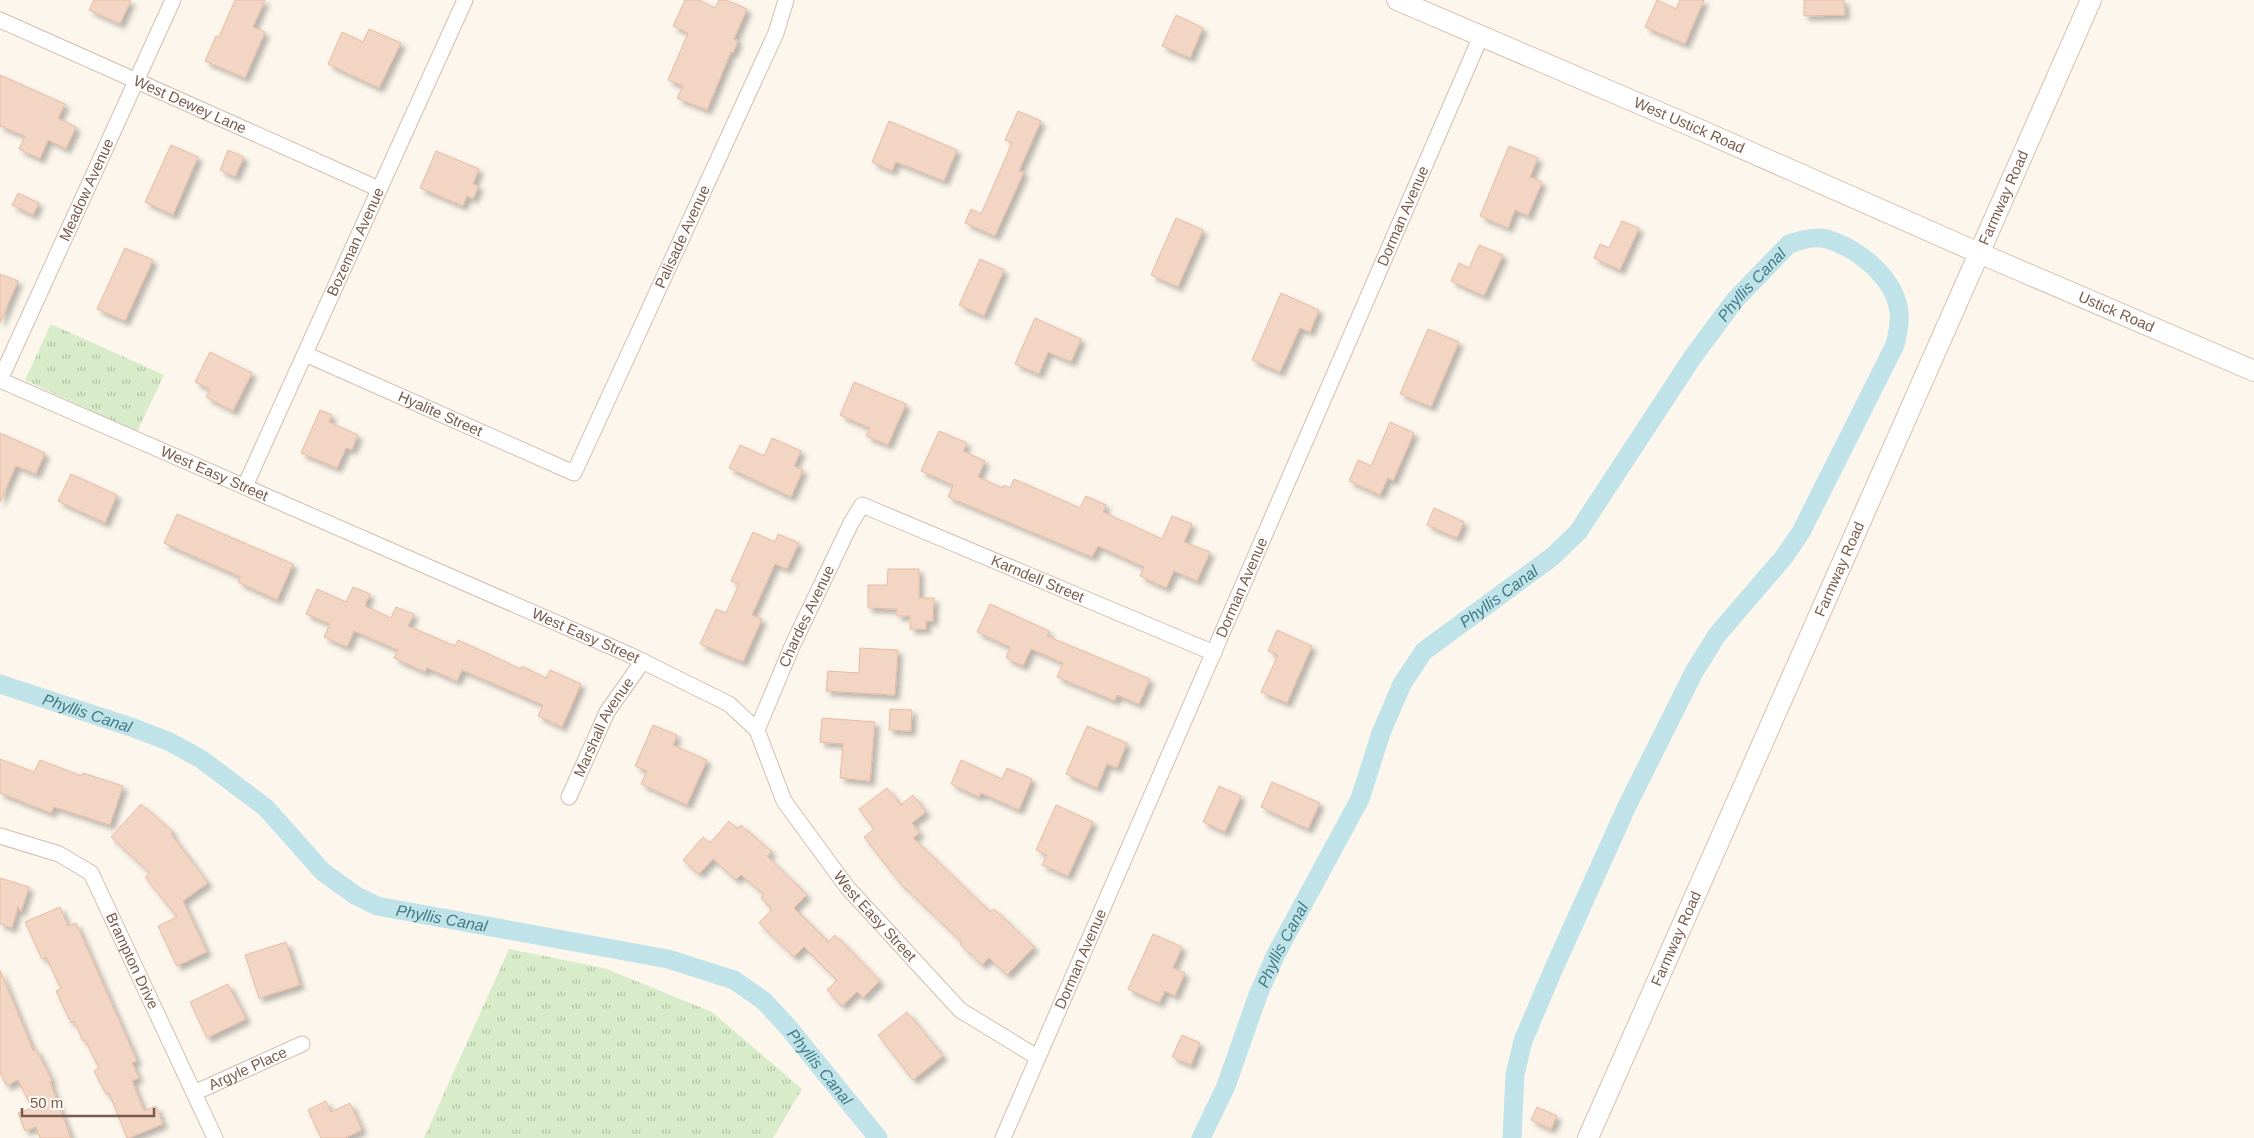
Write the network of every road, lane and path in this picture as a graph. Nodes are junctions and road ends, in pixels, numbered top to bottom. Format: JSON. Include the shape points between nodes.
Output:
{"nodes":[{"id":1,"x":172,"y":0,"type":"edge"},
{"id":2,"x":465,"y":0,"type":"edge"},
{"id":3,"x":786,"y":0,"type":"edge"},
{"id":4,"x":1398,"y":0,"type":"edge"},
{"id":5,"x":2091,"y":0,"type":"edge"},
{"id":6,"x":0,"y":20,"type":"edge"},
{"id":7,"x":1481,"y":36,"type":"junction"},
{"id":8,"x":136,"y":80,"type":"junction"},
{"id":9,"x":380,"y":189,"type":"junction"},
{"id":10,"x":1979,"y":253,"type":"junction"},
{"id":11,"x":305,"y":354,"type":"junction"},
{"id":12,"x":2254,"y":372,"type":"edge"},
{"id":13,"x":0,"y":380,"type":"edge"},
{"id":14,"x":574,"y":472,"type":"joint"},
{"id":15,"x":245,"y":486,"type":"junction"},
{"id":16,"x":862,"y":505,"type":"joint"},
{"id":17,"x":1214,"y":653,"type":"junction"},
{"id":18,"x":643,"y":661,"type":"junction"},
{"id":19,"x":758,"y":730,"type":"junction"},
{"id":20,"x":568,"y":798,"type":"dead end"},
{"id":21,"x":0,"y":836,"type":"edge"},
{"id":22,"x":302,"y":1044,"type":"dead end"},
{"id":23,"x":1038,"y":1057,"type":"junction"},
{"id":24,"x":194,"y":1093,"type":"junction"},
{"id":25,"x":215,"y":1138,"type":"edge"},
{"id":26,"x":1003,"y":1138,"type":"edge"},
{"id":27,"x":1588,"y":1138,"type":"edge"}],
"edges":[{"from":1,"to":8,"type":"street","name":"Meadow Avenue"},
{"from":2,"to":9,"type":"street","name":"Bozeman Avenue"},
{"from":3,"to":14,"type":"street","name":"Palisade Avenue","via":[[776,33]]},
{"from":4,"to":7,"type":"main road","name":"West Ustick Road"},
{"from":5,"to":10,"type":"main road","name":"Farmway Road"},
{"from":6,"to":8,"type":"street","name":"West Dewey Lane"},
{"from":7,"to":10,"type":"main road","name":"West Ustick Road"},
{"from":7,"to":17,"type":"street","name":"Dorman Avenue"},
{"from":8,"to":9,"type":"street","name":"West Dewey Lane"},
{"from":8,"to":13,"type":"street","name":"Meadow Avenue"},
{"from":9,"to":11,"type":"street","name":"Bozeman Avenue"},
{"from":10,"to":12,"type":"main road","name":"Ustick Road"},
{"from":10,"to":27,"type":"main road","name":"Farmway Road"},
{"from":11,"to":14,"type":"street","name":"Hyalite Street"},
{"from":11,"to":15,"type":"street","name":"Bozeman Avenue"},
{"from":13,"to":15,"type":"street","name":"West Easy Street"},
{"from":15,"to":18,"type":"street","name":"West Easy Street"},
{"from":16,"to":17,"type":"street","name":"Karndell Street"},
{"from":16,"to":19,"type":"street","name":"Chardes Avenue","via":[[793,644]]},
{"from":17,"to":23,"type":"street","name":"Dorman Avenue"},
{"from":18,"to":19,"type":"street","name":"West Easy Street","via":[[729,704]]},
{"from":18,"to":20,"type":"street","name":"Marshall Avenue","via":[[607,712]]},
{"from":19,"to":23,"type":"street","name":"West Easy Street","via":[[784,800],[847,888],[960,1010]]},
{"from":21,"to":24,"type":"street","name":"Brampton Drive","via":[[59,854],[91,873]]},
{"from":22,"to":24,"type":"street","name":"Argyle Place"},
{"from":23,"to":26,"type":"street","name":"Dorman Avenue"},
{"from":24,"to":25,"type":"street","name":"Brampton Drive"}]}
